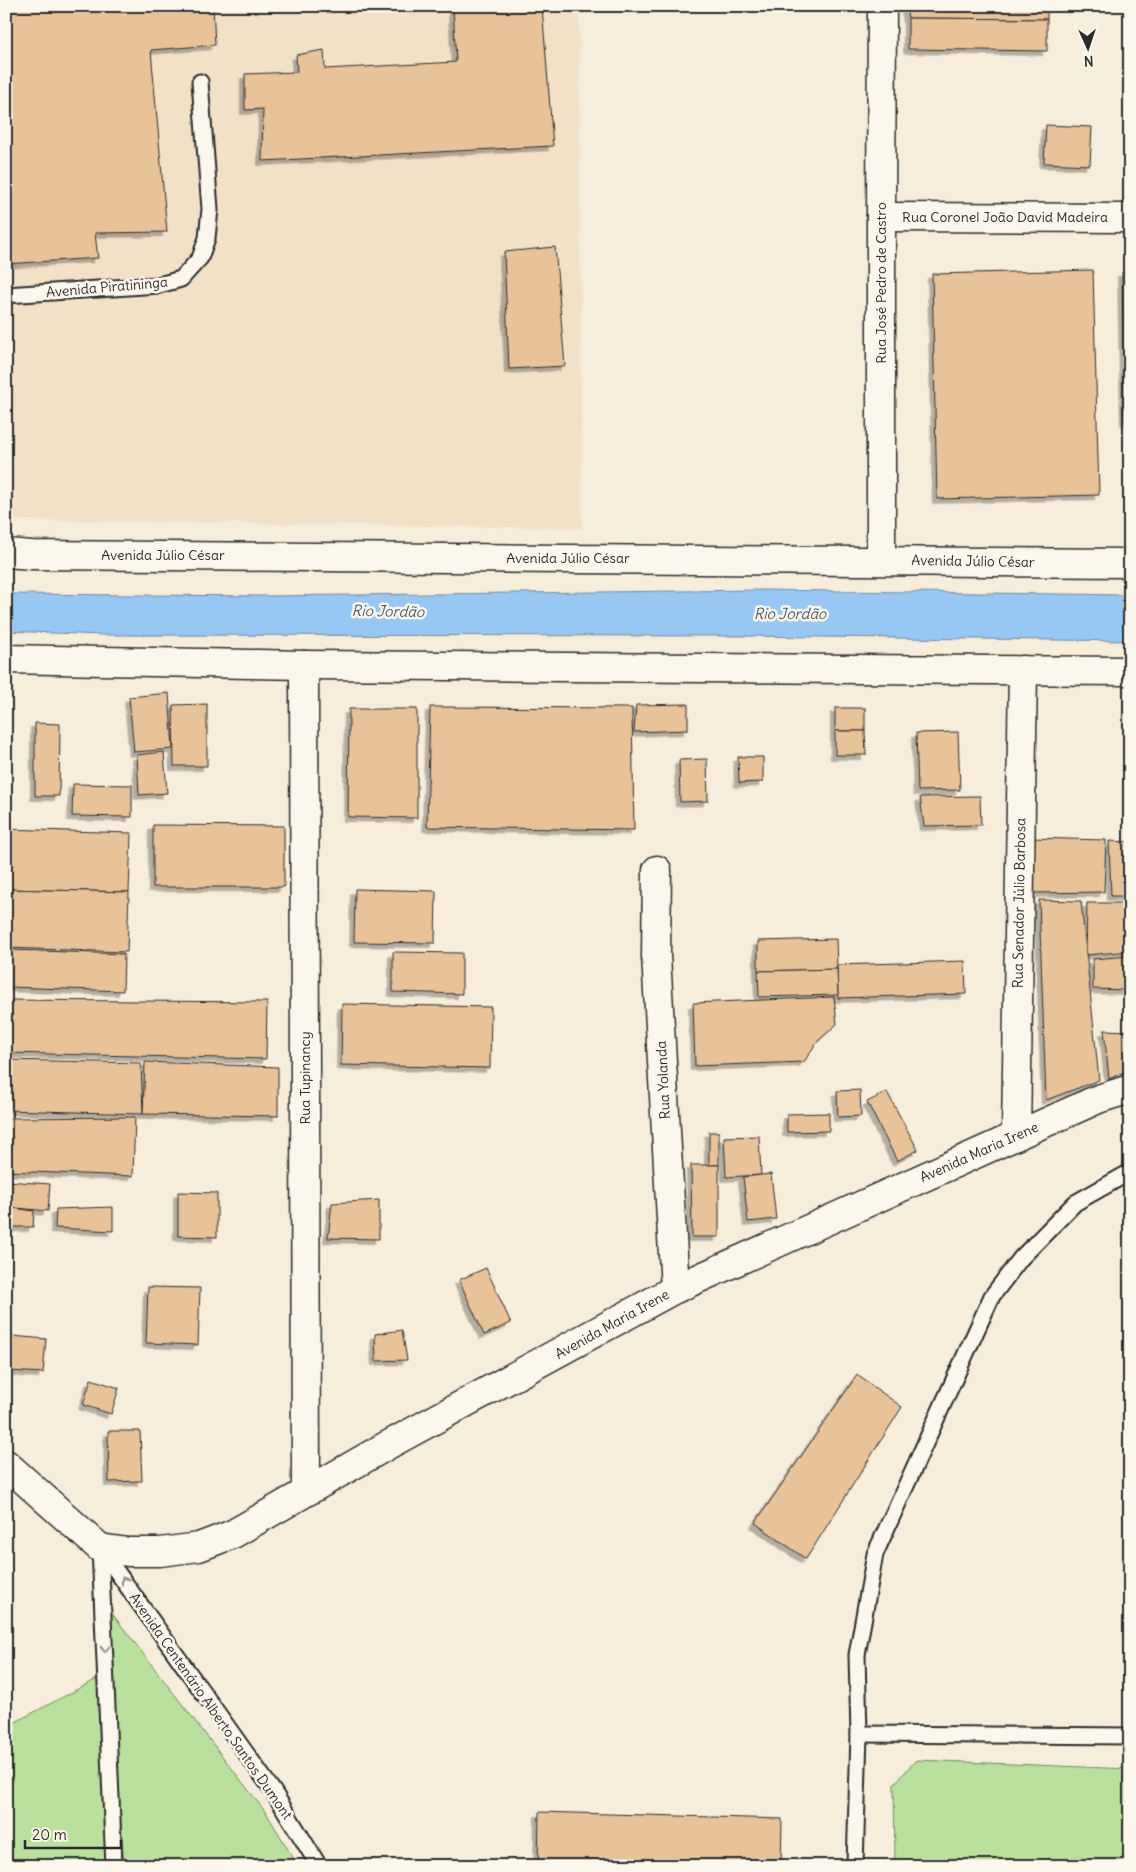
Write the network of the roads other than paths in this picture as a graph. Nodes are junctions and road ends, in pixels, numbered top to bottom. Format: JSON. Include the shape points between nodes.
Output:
{"nodes":[{"id":1,"x":882,"y":6,"type":"edge"},
{"id":2,"x":200,"y":82,"type":"dead end"},
{"id":3,"x":881,"y":217,"type":"junction"},
{"id":4,"x":1130,"y":218,"type":"edge"},
{"id":5,"x":6,"y":294,"type":"edge"},
{"id":6,"x":6,"y":554,"type":"edge"},
{"id":7,"x":882,"y":560,"type":"junction"},
{"id":8,"x":1130,"y":562,"type":"edge"},
{"id":9,"x":6,"y":659,"type":"edge"},
{"id":10,"x":304,"y":665,"type":"junction"},
{"id":11,"x":1023,"y":670,"type":"junction"},
{"id":12,"x":1130,"y":671,"type":"edge"},
{"id":13,"x":657,"y":870,"type":"dead end"},
{"id":14,"x":1130,"y":1089,"type":"edge"},
{"id":15,"x":1016,"y":1136,"type":"junction"},
{"id":16,"x":1130,"y":1172,"type":"edge"},
{"id":17,"x":675,"y":1289,"type":"junction"},
{"id":18,"x":6,"y":1464,"type":"edge"},
{"id":19,"x":306,"y":1491,"type":"junction"},
{"id":20,"x":100,"y":1548,"type":"junction"},
{"id":21,"x":859,"y":1734,"type":"junction"},
{"id":22,"x":1130,"y":1736,"type":"edge"},
{"id":23,"x":114,"y":1866,"type":"edge"},
{"id":24,"x":319,"y":1866,"type":"edge"},
{"id":25,"x":855,"y":1866,"type":"edge"}],
"edges":[{"from":1,"to":3,"type":"street","name":"Rua José Pedro de Castro"},
{"from":2,"to":5,"type":"lane","name":"Avenida Piratininga","via":[[210,209],[208,238],[200,258],[181,279],[159,285]]},
{"from":3,"to":4,"type":"street","name":"Rua Coronel João David Madeira"},
{"from":3,"to":7,"type":"street","name":"Rua José Pedro de Castro"},
{"from":6,"to":7,"type":"street","name":"Avenida Júlio César"},
{"from":7,"to":8,"type":"street","name":"Avenida Júlio César"},
{"from":9,"to":10,"type":"street"},
{"from":10,"to":11,"type":"street"},
{"from":10,"to":19,"type":"street","name":"Rua Tupinancy"},
{"from":11,"to":12,"type":"street"},
{"from":11,"to":15,"type":"street","name":"Rua Senador Júlio Barbosa"},
{"from":13,"to":17,"type":"street","name":"Rua Yolanda","via":[[656,956]]},
{"from":14,"to":15,"type":"street","name":"Avenida Maria Irene","via":[[1098,1099]]},
{"from":15,"to":17,"type":"street","name":"Avenida Maria Irene"},
{"from":16,"to":21,"type":"lane","via":[[1075,1203],[1021,1258],[992,1296],[875,1554],[857,1655]]},
{"from":17,"to":19,"type":"street","name":"Avenida Maria Irene"},
{"from":18,"to":20,"type":"street","name":"Avenida Centenário Alberto Santos Dumont"},
{"from":19,"to":20,"type":"street","name":"Avenida Maria Irene","via":[[233,1534],[199,1547],[160,1552]]},
{"from":20,"to":23,"type":"lane","one_way":true},
{"from":24,"to":20,"type":"lane","name":"Avenida Centenário Alberto Santos Dumont","one_way":true,"via":[[273,1791]]},
{"from":21,"to":22,"type":"lane"},
{"from":21,"to":25,"type":"lane"}]}
